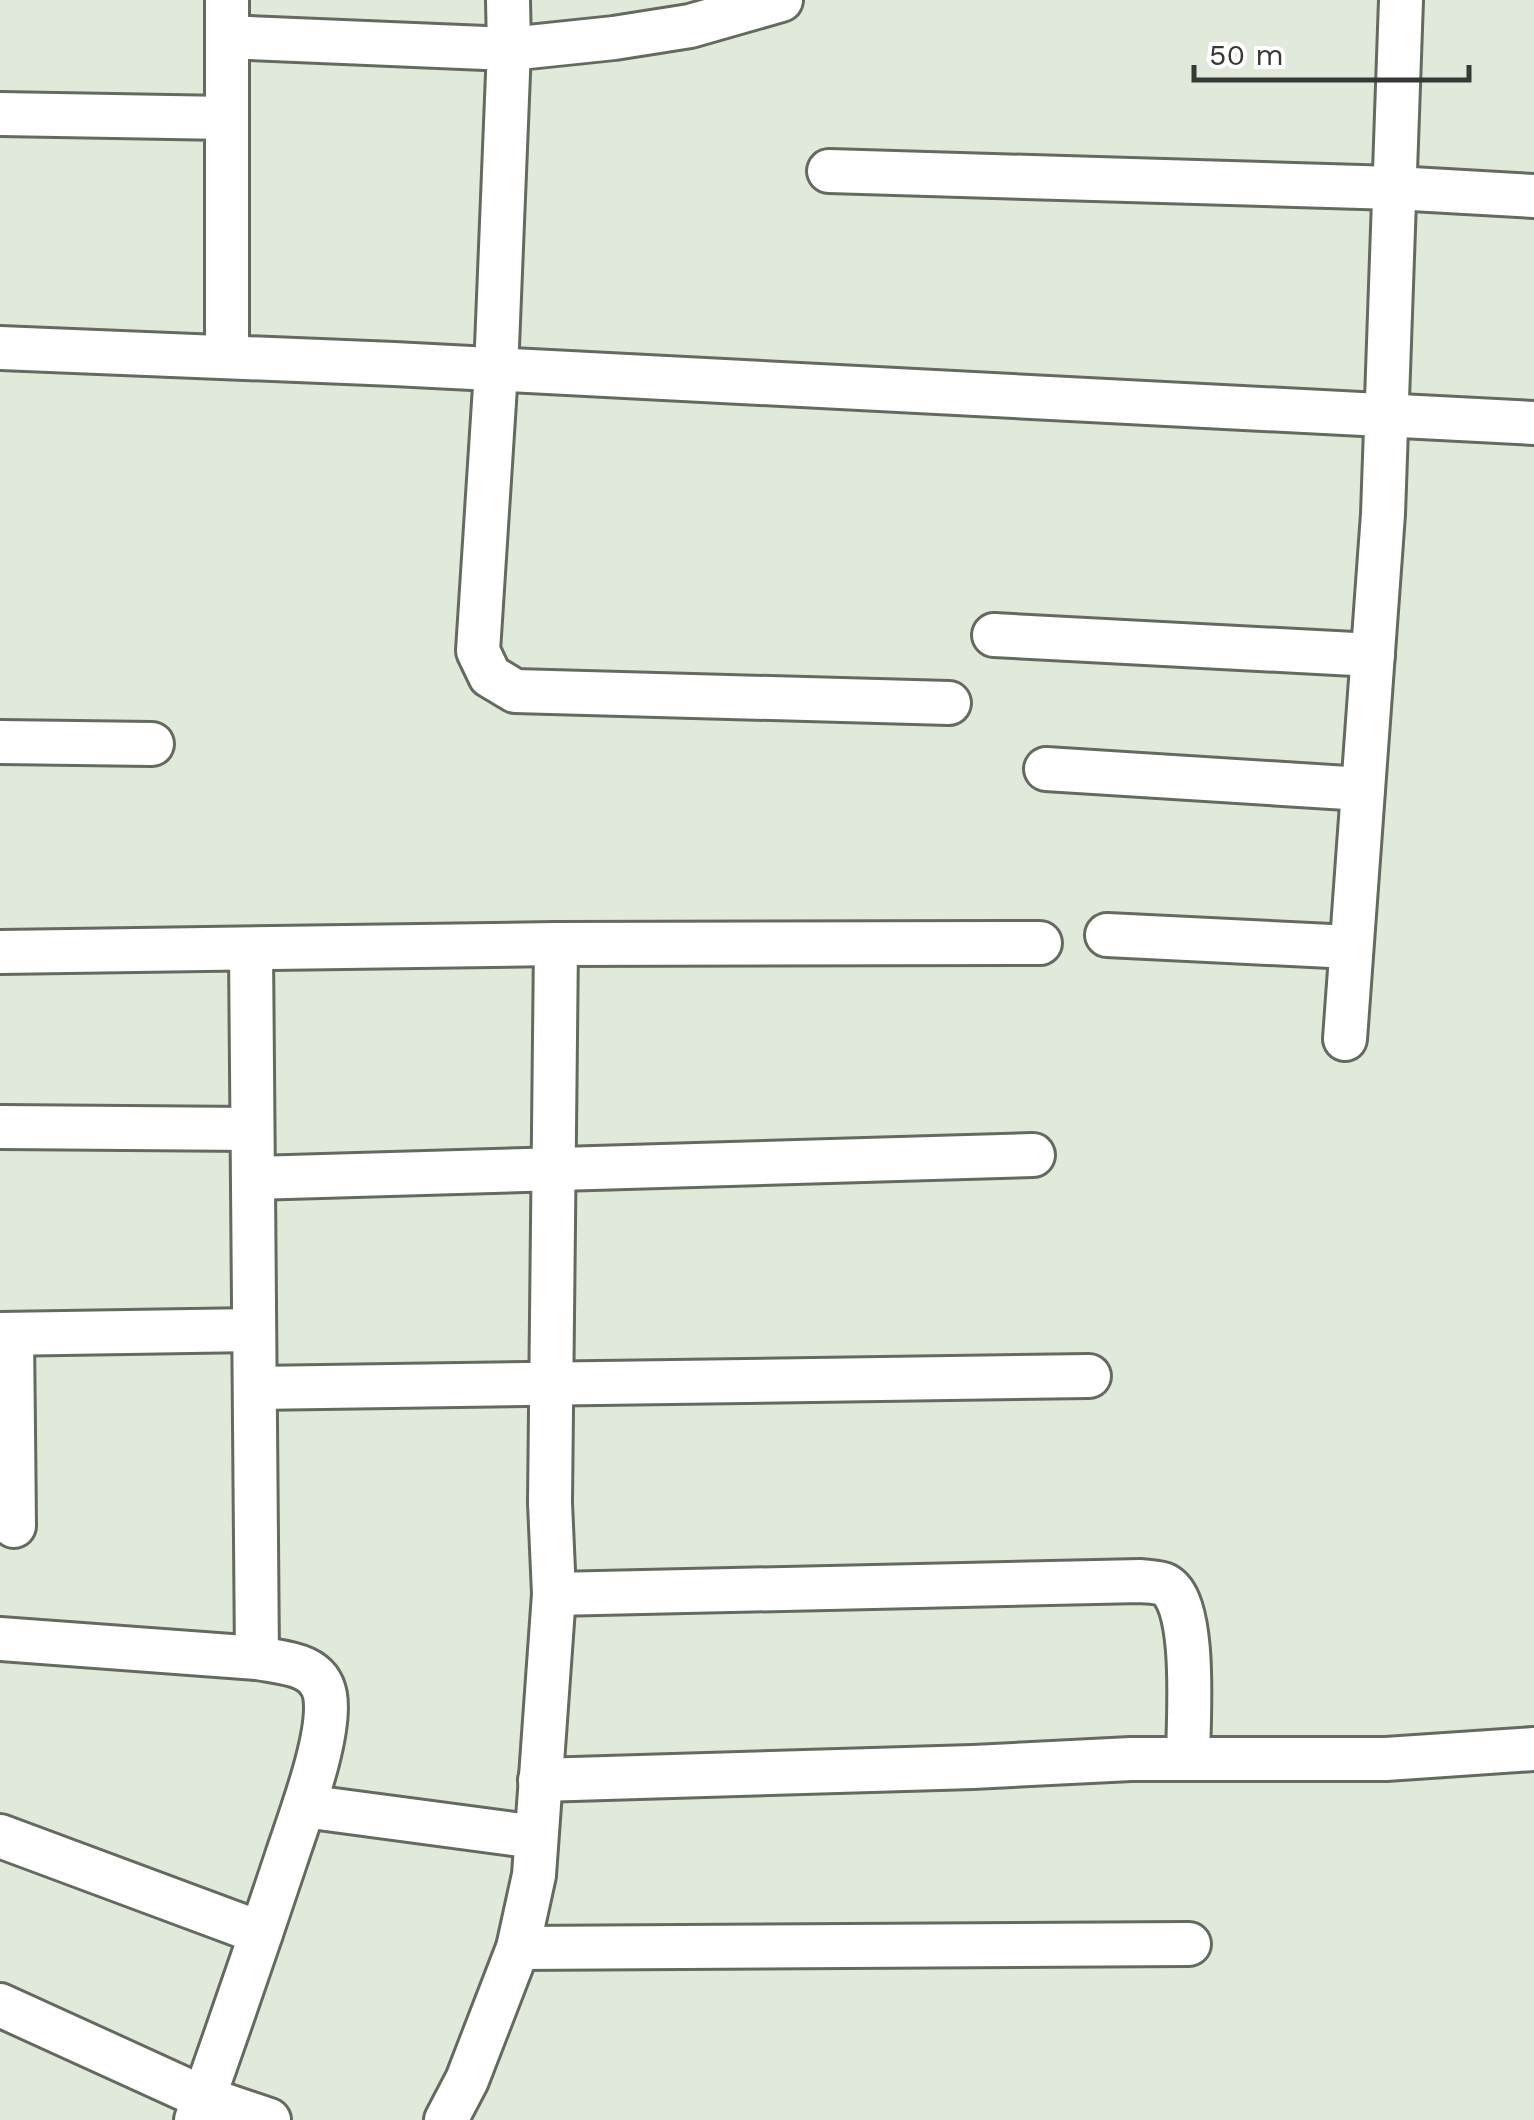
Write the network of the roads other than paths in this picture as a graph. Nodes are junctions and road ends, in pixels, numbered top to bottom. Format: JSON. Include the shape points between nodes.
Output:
{"nodes":[{"id":1,"x":508,"y":0,"type":"edge"},
{"id":2,"x":781,"y":0,"type":"edge"},
{"id":3,"x":1401,"y":0,"type":"edge"},
{"id":4,"x":227,"y":19,"type":"edge"},
{"id":5,"x":509,"y":49,"type":"junction"},
{"id":6,"x":0,"y":114,"type":"edge"},
{"id":7,"x":228,"y":118,"type":"junction"},
{"id":8,"x":828,"y":171,"type":"dead end"},
{"id":9,"x":1394,"y":188,"type":"junction"},
{"id":10,"x":1534,"y":196,"type":"edge"},
{"id":11,"x":0,"y":348,"type":"edge"},
{"id":12,"x":227,"y":356,"type":"junction"},
{"id":13,"x":496,"y":371,"type":"junction"},
{"id":14,"x":1386,"y":414,"type":"junction"},
{"id":15,"x":1534,"y":422,"type":"edge"},
{"id":16,"x":994,"y":635,"type":"dead end"},
{"id":17,"x":1372,"y":655,"type":"junction"},
{"id":18,"x":949,"y":703,"type":"dead end"},
{"id":19,"x":0,"y":742,"type":"edge"},
{"id":20,"x":152,"y":744,"type":"dead end"},
{"id":21,"x":1046,"y":769,"type":"dead end"},
{"id":22,"x":1364,"y":789,"type":"junction"},
{"id":23,"x":1107,"y":935,"type":"dead end"},
{"id":24,"x":1040,"y":943,"type":"dead end"},
{"id":25,"x":556,"y":944,"type":"junction"},
{"id":26,"x":1352,"y":947,"type":"junction"},
{"id":27,"x":251,"y":950,"type":"junction"},
{"id":28,"x":0,"y":952,"type":"edge"},
{"id":29,"x":1345,"y":1039,"type":"dead end"},
{"id":30,"x":0,"y":1127,"type":"edge"},
{"id":31,"x":252,"y":1129,"type":"junction"},
{"id":32,"x":1034,"y":1155,"type":"dead end"},
{"id":33,"x":554,"y":1169,"type":"junction"},
{"id":34,"x":253,"y":1178,"type":"junction"},
{"id":35,"x":254,"y":1330,"type":"junction"},
{"id":36,"x":6,"y":1334,"type":"edge"},
{"id":37,"x":1089,"y":1376,"type":"dead end"},
{"id":38,"x":552,"y":1385,"type":"junction"},
{"id":39,"x":255,"y":1388,"type":"junction"},
{"id":40,"x":14,"y":1526,"type":"dead end"},
{"id":41,"x":554,"y":1594,"type":"junction"},
{"id":42,"x":0,"y":1639,"type":"edge"},
{"id":43,"x":257,"y":1658,"type":"junction"},
{"id":44,"x":1534,"y":1749,"type":"edge"},
{"id":45,"x":1188,"y":1758,"type":"junction"},
{"id":46,"x":540,"y":1780,"type":"junction"},
{"id":47,"x":304,"y":1806,"type":"junction"},
{"id":48,"x":0,"y":1836,"type":"edge"},
{"id":49,"x":536,"y":1838,"type":"junction"},
{"id":50,"x":261,"y":1933,"type":"junction"},
{"id":51,"x":1188,"y":1944,"type":"dead end"},
{"id":52,"x":518,"y":1948,"type":"junction"},
{"id":53,"x":0,"y":2005,"type":"edge"},
{"id":54,"x":200,"y":2109,"type":"edge"},
{"id":55,"x":269,"y":2120,"type":"edge"},
{"id":56,"x":446,"y":2120,"type":"edge"}],
"edges":[{"from":1,"to":5,"type":"street"},
{"from":2,"to":5,"type":"street","via":[[690,26]]},
{"from":3,"to":9,"type":"street"},
{"from":4,"to":5,"type":"street"},
{"from":4,"to":7,"type":"street"},
{"from":5,"to":13,"type":"street"},
{"from":6,"to":7,"type":"street"},
{"from":7,"to":12,"type":"street"},
{"from":8,"to":9,"type":"street"},
{"from":9,"to":10,"type":"street"},
{"from":9,"to":14,"type":"street"},
{"from":11,"to":12,"type":"street"},
{"from":12,"to":13,"type":"street"},
{"from":13,"to":14,"type":"street"},
{"from":13,"to":18,"type":"street","via":[[478,650],[490,676],[515,691]]},
{"from":14,"to":15,"type":"street"},
{"from":14,"to":17,"type":"street"},
{"from":16,"to":17,"type":"street"},
{"from":17,"to":22,"type":"street"},
{"from":19,"to":20,"type":"street"},
{"from":21,"to":22,"type":"street"},
{"from":22,"to":26,"type":"street"},
{"from":23,"to":26,"type":"street"},
{"from":24,"to":25,"type":"street"},
{"from":25,"to":27,"type":"street"},
{"from":25,"to":33,"type":"street"},
{"from":26,"to":29,"type":"street"},
{"from":27,"to":28,"type":"street"},
{"from":27,"to":31,"type":"street"},
{"from":30,"to":31,"type":"street"},
{"from":31,"to":34,"type":"street"},
{"from":32,"to":33,"type":"street"},
{"from":33,"to":34,"type":"street"},
{"from":33,"to":38,"type":"street"},
{"from":34,"to":35,"type":"street"},
{"from":35,"to":36,"type":"street"},
{"from":35,"to":39,"type":"street"},
{"from":36,"to":40,"type":"street"},
{"from":37,"to":38,"type":"street"},
{"from":38,"to":39,"type":"street"},
{"from":38,"to":41,"type":"street"},
{"from":39,"to":43,"type":"street"},
{"from":41,"to":45,"type":"street","via":[[1142,1580],[1166,1585],[1179,1600],[1186,1628]]},
{"from":41,"to":46,"type":"street"},
{"from":42,"to":43,"type":"street"},
{"from":43,"to":47,"type":"street","via":[[302,1666],[325,1694],[324,1727]]},
{"from":44,"to":45,"type":"street","via":[[1386,1758]]},
{"from":45,"to":46,"type":"street"},
{"from":46,"to":49,"type":"street"},
{"from":47,"to":49,"type":"street"},
{"from":47,"to":50,"type":"street"},
{"from":48,"to":50,"type":"street"},
{"from":49,"to":52,"type":"street"},
{"from":50,"to":54,"type":"street"},
{"from":51,"to":52,"type":"street"},
{"from":52,"to":56,"type":"street"},
{"from":53,"to":54,"type":"street"},
{"from":54,"to":55,"type":"street"}]}
